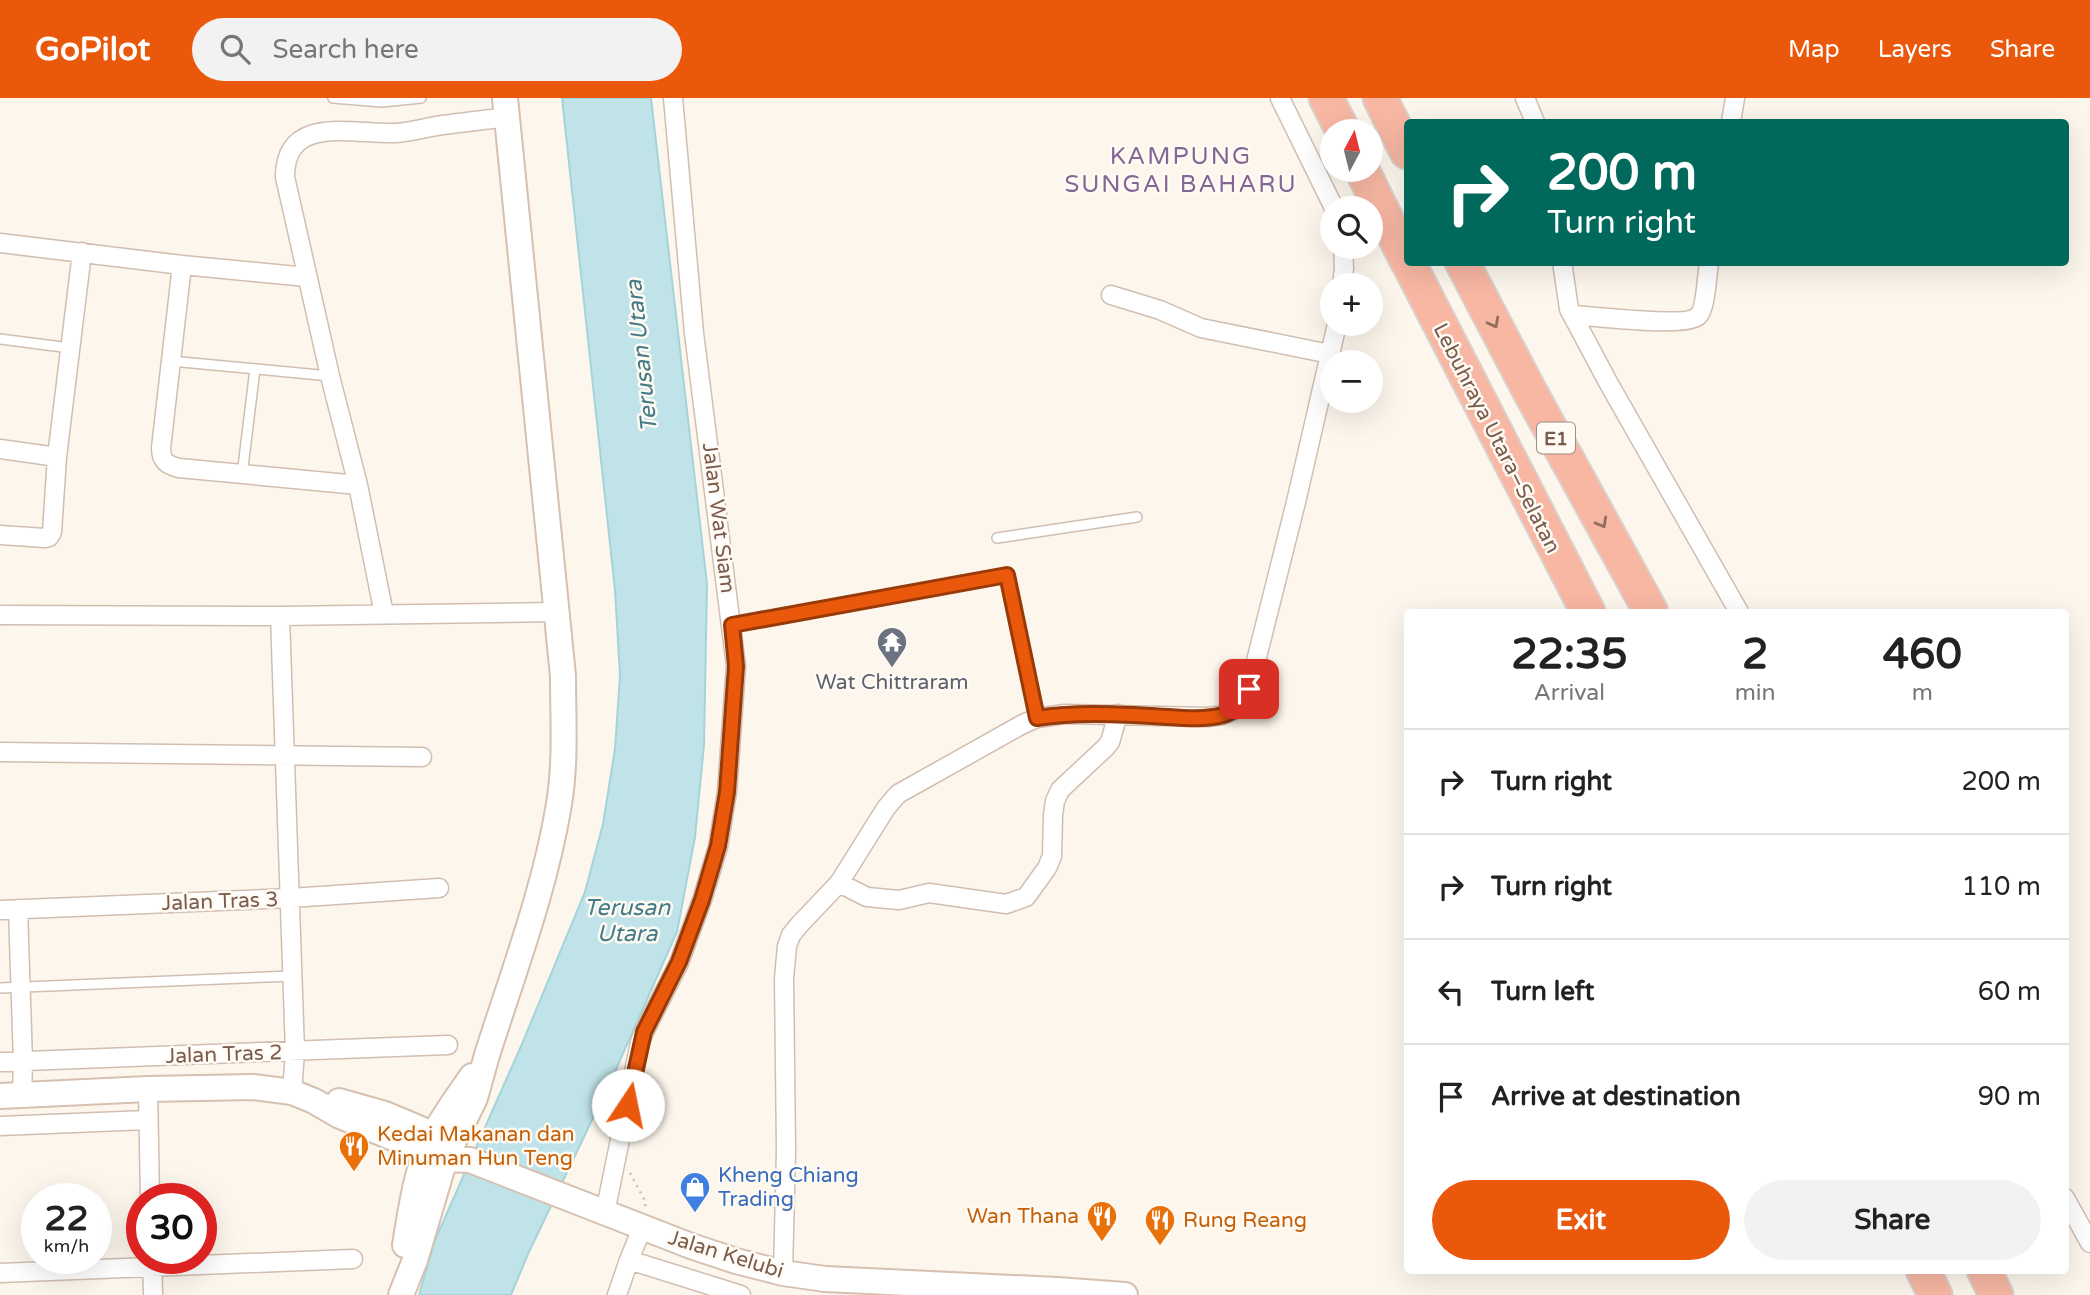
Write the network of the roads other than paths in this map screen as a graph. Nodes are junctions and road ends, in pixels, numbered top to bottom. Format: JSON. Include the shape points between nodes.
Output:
{"nodes":[{"id":1,"x":334,"y":98,"type":"edge"},
{"id":2,"x":421,"y":98,"type":"edge"},
{"id":3,"x":673,"y":98,"type":"edge"},
{"id":4,"x":1280,"y":98,"type":"edge"},
{"id":5,"x":1326,"y":98,"type":"edge"},
{"id":6,"x":1380,"y":98,"type":"edge"},
{"id":7,"x":1525,"y":98,"type":"edge"},
{"id":8,"x":1735,"y":98,"type":"edge"},
{"id":9,"x":506,"y":108,"type":"edge"},
{"id":10,"x":1337,"y":119,"type":"edge"},
{"id":11,"x":1534,"y":119,"type":"edge"},
{"id":12,"x":1732,"y":119,"type":"edge"},
{"id":13,"x":1404,"y":146,"type":"edge"},
{"id":14,"x":1368,"y":182,"type":"edge"},
{"id":15,"x":1328,"y":196,"type":"edge"},
{"id":16,"x":0,"y":243,"type":"edge"},
{"id":17,"x":82,"y":253,"type":"junction"},
{"id":18,"x":1404,"y":256,"type":"edge"},
{"id":19,"x":182,"y":265,"type":"junction"},
{"id":20,"x":1409,"y":266,"type":"edge"},
{"id":21,"x":1464,"y":266,"type":"edge"},
{"id":22,"x":1562,"y":266,"type":"edge"},
{"id":23,"x":1708,"y":266,"type":"edge"},
{"id":24,"x":307,"y":277,"type":"junction"},
{"id":25,"x":1111,"y":295,"type":"dead end"},
{"id":26,"x":1572,"y":315,"type":"junction"},
{"id":27,"x":0,"y":339,"type":"edge"},
{"id":28,"x":70,"y":348,"type":"junction"},
{"id":29,"x":1320,"y":352,"type":"edge"},
{"id":30,"x":171,"y":361,"type":"junction"},
{"id":31,"x":255,"y":369,"type":"junction"},
{"id":32,"x":330,"y":376,"type":"junction"},
{"id":33,"x":1320,"y":396,"type":"edge"},
{"id":34,"x":0,"y":449,"type":"edge"},
{"id":35,"x":57,"y":457,"type":"junction"},
{"id":36,"x":242,"y":475,"type":"junction"},
{"id":37,"x":358,"y":485,"type":"junction"},
{"id":38,"x":1137,"y":517,"type":"dead end"},
{"id":39,"x":0,"y":535,"type":"edge"},
{"id":40,"x":997,"y":538,"type":"dead end"},
{"id":41,"x":1586,"y":609,"type":"edge"},
{"id":42,"x":1649,"y":609,"type":"edge"},
{"id":43,"x":1737,"y":609,"type":"edge"},
{"id":44,"x":556,"y":612,"type":"junction"},
{"id":45,"x":384,"y":614,"type":"junction"},
{"id":46,"x":0,"y":615,"type":"edge"},
{"id":47,"x":280,"y":616,"type":"junction"},
{"id":48,"x":732,"y":625,"type":"junction"},
{"id":49,"x":1118,"y":714,"type":"junction"},
{"id":50,"x":1037,"y":718,"type":"junction"},
{"id":51,"x":0,"y":752,"type":"edge"},
{"id":52,"x":285,"y":754,"type":"junction"},
{"id":53,"x":422,"y":757,"type":"dead end"},
{"id":54,"x":839,"y":883,"type":"junction"},
{"id":55,"x":439,"y":888,"type":"dead end"},
{"id":56,"x":291,"y":898,"type":"junction"},
{"id":57,"x":9,"y":909,"type":"edge"},
{"id":58,"x":292,"y":976,"type":"junction"},
{"id":59,"x":20,"y":987,"type":"junction"},
{"id":60,"x":0,"y":988,"type":"edge"},
{"id":61,"x":448,"y":1045,"type":"dead end"},
{"id":62,"x":295,"y":1052,"type":"junction"},
{"id":63,"x":0,"y":1062,"type":"edge"},
{"id":64,"x":23,"y":1062,"type":"junction"},
{"id":65,"x":148,"y":1089,"type":"junction"},
{"id":66,"x":11,"y":1096,"type":"edge"},
{"id":67,"x":303,"y":1096,"type":"junction"},
{"id":68,"x":147,"y":1120,"type":"junction"},
{"id":69,"x":0,"y":1126,"type":"edge"},
{"id":70,"x":449,"y":1151,"type":"junction"},
{"id":71,"x":149,"y":1183,"type":"edge"},
{"id":72,"x":2069,"y":1205,"type":"edge"},
{"id":73,"x":594,"y":1209,"type":"junction"},
{"id":74,"x":643,"y":1226,"type":"junction"},
{"id":75,"x":2090,"y":1243,"type":"edge"},
{"id":76,"x":353,"y":1259,"type":"dead end"},
{"id":77,"x":629,"y":1260,"type":"junction"},
{"id":78,"x":217,"y":1262,"type":"edge"},
{"id":79,"x":126,"y":1265,"type":"edge"},
{"id":80,"x":0,"y":1273,"type":"edge"},
{"id":81,"x":783,"y":1273,"type":"junction"},
{"id":82,"x":152,"y":1274,"type":"edge"},
{"id":83,"x":1925,"y":1274,"type":"edge"},
{"id":84,"x":1986,"y":1274,"type":"edge"},
{"id":85,"x":824,"y":1287,"type":"edge"},
{"id":86,"x":401,"y":1293,"type":"edge"},
{"id":87,"x":153,"y":1295,"type":"edge"},
{"id":88,"x":617,"y":1295,"type":"edge"},
{"id":89,"x":741,"y":1295,"type":"edge"},
{"id":90,"x":1125,"y":1295,"type":"edge"},
{"id":91,"x":1935,"y":1295,"type":"edge"},
{"id":92,"x":1996,"y":1295,"type":"edge"}],
"edges":[{"from":1,"to":2,"type":"lane","via":[[382,102]]},
{"from":3,"to":48,"type":"street","name":"Jalan Wat Siam","via":[[694,333]]},
{"from":4,"to":15,"type":"street"},
{"from":5,"to":10,"type":"highway"},
{"from":6,"to":13,"type":"highway"},
{"from":7,"to":11,"type":"street"},
{"from":8,"to":12,"type":"street"},
{"from":9,"to":24,"type":"street","via":[[395,133],[320,132],[295,144],[285,164],[285,177]]},
{"from":9,"to":44,"type":"street"},
{"from":14,"to":18,"type":"highway","name":"Lebuhraya Utara–Selatan","number":"E1"},
{"from":16,"to":17,"type":"street"},
{"from":17,"to":19,"type":"street"},
{"from":17,"to":28,"type":"street"},
{"from":19,"to":24,"type":"street"},
{"from":19,"to":30,"type":"street"},
{"from":20,"to":41,"type":"highway","name":"Lebuhraya Utara–Selatan","number":"E1"},
{"from":21,"to":42,"type":"highway","number":"E1","one_way":true},
{"from":22,"to":26,"type":"street"},
{"from":23,"to":26,"type":"street","via":[[1702,312],[1694,319],[1671,322]]},
{"from":24,"to":32,"type":"street"},
{"from":25,"to":29,"type":"street","via":[[1200,328]]},
{"from":26,"to":43,"type":"street"},
{"from":27,"to":28,"type":"lane"},
{"from":28,"to":35,"type":"street"},
{"from":30,"to":31,"type":"lane"},
{"from":30,"to":36,"type":"street","via":[[161,456],[179,468]]},
{"from":31,"to":32,"type":"lane"},
{"from":31,"to":36,"type":"lane"},
{"from":32,"to":37,"type":"street"},
{"from":33,"to":49,"type":"street","via":[[1245,699],[1223,715]]},
{"from":34,"to":35,"type":"street"},
{"from":35,"to":39,"type":"street","via":[[52,533],[49,537]]},
{"from":36,"to":37,"type":"street"},
{"from":37,"to":45,"type":"street"},
{"from":38,"to":40,"type":"lane"},
{"from":44,"to":45,"type":"street"},
{"from":44,"to":70,"type":"street","via":[[564,734],[559,804],[541,885],[486,1055]]},
{"from":45,"to":47,"type":"street"},
{"from":46,"to":47,"type":"street"},
{"from":47,"to":52,"type":"street"},
{"from":48,"to":50,"type":"lane","via":[[1007,575]]},
{"from":48,"to":73,"type":"street","name":"Jalan Wat Siam","via":[[736,666],[727,792],[718,846],[679,962],[640,1042],[619,1151]]},
{"from":49,"to":50,"type":"street"},
{"from":49,"to":54,"type":"street","via":[[1110,742],[1060,790],[1053,815],[1052,856],[1026,897],[1006,904],[929,893],[899,900],[867,897]]},
{"from":50,"to":54,"type":"street","via":[[898,794]]},
{"from":51,"to":52,"type":"street"},
{"from":52,"to":53,"type":"street"},
{"from":52,"to":56,"type":"street"},
{"from":54,"to":81,"type":"street","via":[[791,935],[788,946],[784,978]]},
{"from":55,"to":56,"type":"street","name":"Jalan Tras 3"},
{"from":56,"to":57,"type":"street","name":"Jalan Tras 3"},
{"from":56,"to":58,"type":"street"},
{"from":57,"to":59,"type":"street"},
{"from":58,"to":59,"type":"lane"},
{"from":58,"to":62,"type":"street"},
{"from":59,"to":60,"type":"lane"},
{"from":59,"to":64,"type":"street"},
{"from":61,"to":62,"type":"street","name":"Jalan Tras 2"},
{"from":62,"to":64,"type":"street","name":"Jalan Tras 2"},
{"from":62,"to":67,"type":"street"},
{"from":63,"to":64,"type":"street","name":"Jalan Tras 2"},
{"from":64,"to":66,"type":"street"},
{"from":65,"to":66,"type":"street"},
{"from":65,"to":67,"type":"street","via":[[253,1087]]},
{"from":65,"to":68,"type":"street"},
{"from":67,"to":70,"type":"street","name":"Jalan Kelubi","via":[[340,1116]]},
{"from":68,"to":69,"type":"street"},
{"from":68,"to":71,"type":"street"},
{"from":70,"to":73,"type":"street","name":"Jalan Kelubi"},
{"from":70,"to":86,"type":"street","via":[[414,1193]]},
{"from":72,"to":75,"type":"street"},
{"from":73,"to":74,"type":"street","name":"Jalan Kelubi"},
{"from":74,"to":77,"type":"street"},
{"from":74,"to":81,"type":"street","name":"Jalan Kelubi"},
{"from":76,"to":78,"type":"street"},
{"from":77,"to":88,"type":"street"},
{"from":77,"to":89,"type":"street"},
{"from":79,"to":80,"type":"street"},
{"from":81,"to":85,"type":"street","name":"Jalan Kelubi"},
{"from":82,"to":87,"type":"street"},
{"from":83,"to":91,"type":"highway"},
{"from":84,"to":92,"type":"highway"},
{"from":85,"to":90,"type":"street","name":"Jalan Kelubi","via":[[1032,1288]]}]}
